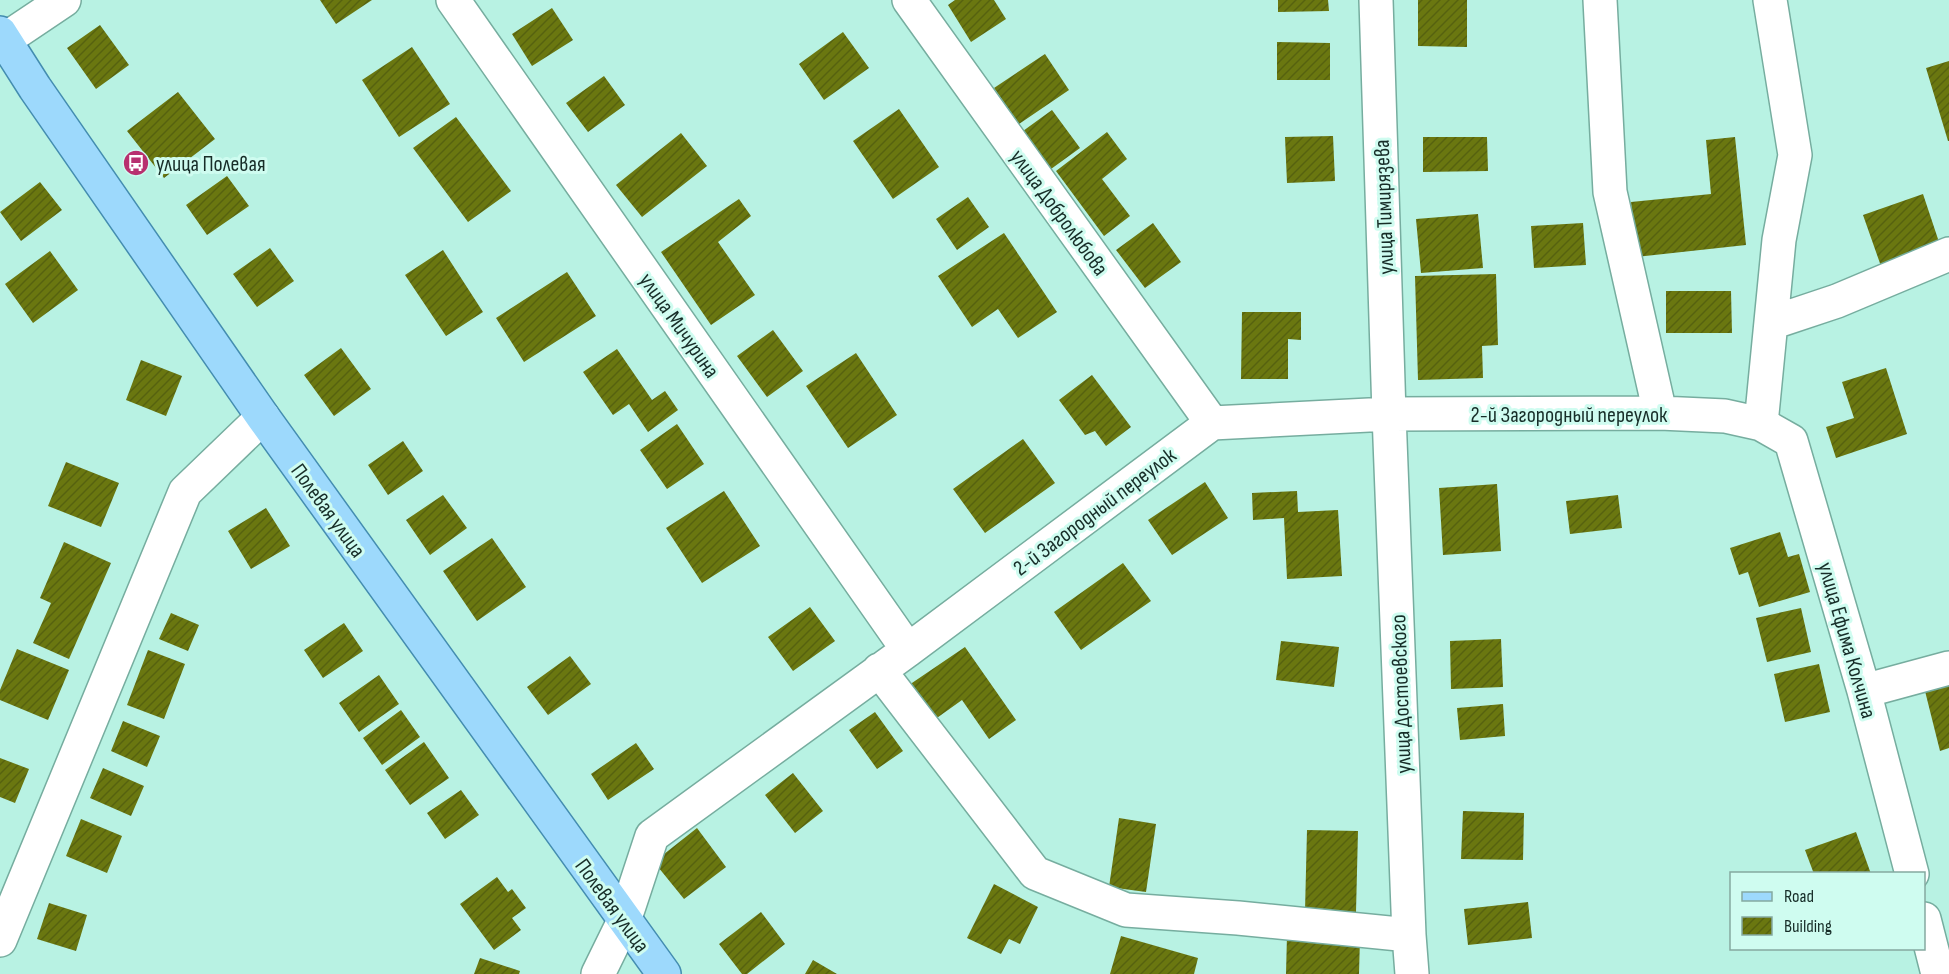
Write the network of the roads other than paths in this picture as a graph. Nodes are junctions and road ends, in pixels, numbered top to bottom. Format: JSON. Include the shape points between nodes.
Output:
{"nodes":[{"id":1,"x":64,"y":0,"type":"edge"},
{"id":2,"x":453,"y":0,"type":"edge"},
{"id":3,"x":909,"y":0,"type":"edge"},
{"id":4,"x":1376,"y":0,"type":"edge"},
{"id":5,"x":1600,"y":0,"type":"edge"},
{"id":6,"x":1770,"y":0,"type":"edge"},
{"id":7,"x":1,"y":39,"type":"edge"},
{"id":8,"x":1949,"y":254,"type":"edge"},
{"id":9,"x":1771,"y":323,"type":"junction"},
{"id":10,"x":1660,"y":413,"type":"junction"},
{"id":11,"x":1389,"y":414,"type":"junction"},
{"id":12,"x":263,"y":417,"type":"junction"},
{"id":13,"x":1212,"y":423,"type":"junction"},
{"id":14,"x":1761,"y":424,"type":"junction"},
{"id":15,"x":908,"y":650,"type":"junction"},
{"id":16,"x":1949,"y":668,"type":"edge"},
{"id":17,"x":879,"y":670,"type":"junction"},
{"id":18,"x":1863,"y":691,"type":"junction"},
{"id":19,"x":1912,"y":872,"type":"edge"},
{"id":20,"x":624,"y":921,"type":"junction"},
{"id":21,"x":1925,"y":926,"type":"edge"},
{"id":22,"x":1409,"y":935,"type":"junction"},
{"id":23,"x":0,"y":940,"type":"edge"},
{"id":24,"x":598,"y":974,"type":"edge"},
{"id":25,"x":664,"y":974,"type":"edge"},
{"id":26,"x":1412,"y":974,"type":"edge"},
{"id":27,"x":1938,"y":974,"type":"edge"}],
"edges":[{"from":1,"to":7,"type":"street"},
{"from":2,"to":15,"type":"street","name":"улица Мичурина"},
{"from":3,"to":13,"type":"street","name":"улица Добролюбова"},
{"from":4,"to":11,"type":"street","name":"улица Тимирязева"},
{"from":5,"to":10,"type":"street","via":[[1610,192]]},
{"from":6,"to":9,"type":"street","via":[[1795,155],[1779,240]]},
{"from":7,"to":12,"type":"main road","name":"Полевая улица"},
{"from":8,"to":9,"type":"street","via":[[1837,301]]},
{"from":9,"to":14,"type":"street"},
{"from":10,"to":11,"type":"street","name":"2-й Загородный переулок"},
{"from":10,"to":14,"type":"street","name":"2-й Загородный переулок","via":[[1725,416]]},
{"from":11,"to":13,"type":"street","name":"2-й Загородный переулок"},
{"from":11,"to":22,"type":"street","name":"улица Достоевского"},
{"from":12,"to":20,"type":"main road","name":"Полевая улица"},
{"from":12,"to":23,"type":"street","via":[[184,492]]},
{"from":13,"to":15,"type":"street","name":"2-й Загородный переулок"},
{"from":14,"to":18,"type":"street","name":"улица Ефима Колчина","via":[[1791,441]]},
{"from":15,"to":17,"type":"street","name":"2-й Загородный переулок"},
{"from":16,"to":18,"type":"street"},
{"from":17,"to":20,"type":"street","name":"2-й Загородный переулок","via":[[652,836]]},
{"from":17,"to":22,"type":"street","via":[[1035,873],[1126,910]]},
{"from":18,"to":19,"type":"street","name":"улица Ефима Колчина"},
{"from":20,"to":24,"type":"street","name":"2-й Загородный переулок"},
{"from":20,"to":25,"type":"main road","name":"Полевая улица"},
{"from":21,"to":27,"type":"street"},
{"from":22,"to":26,"type":"street","name":"улица Достоевского"}]}
